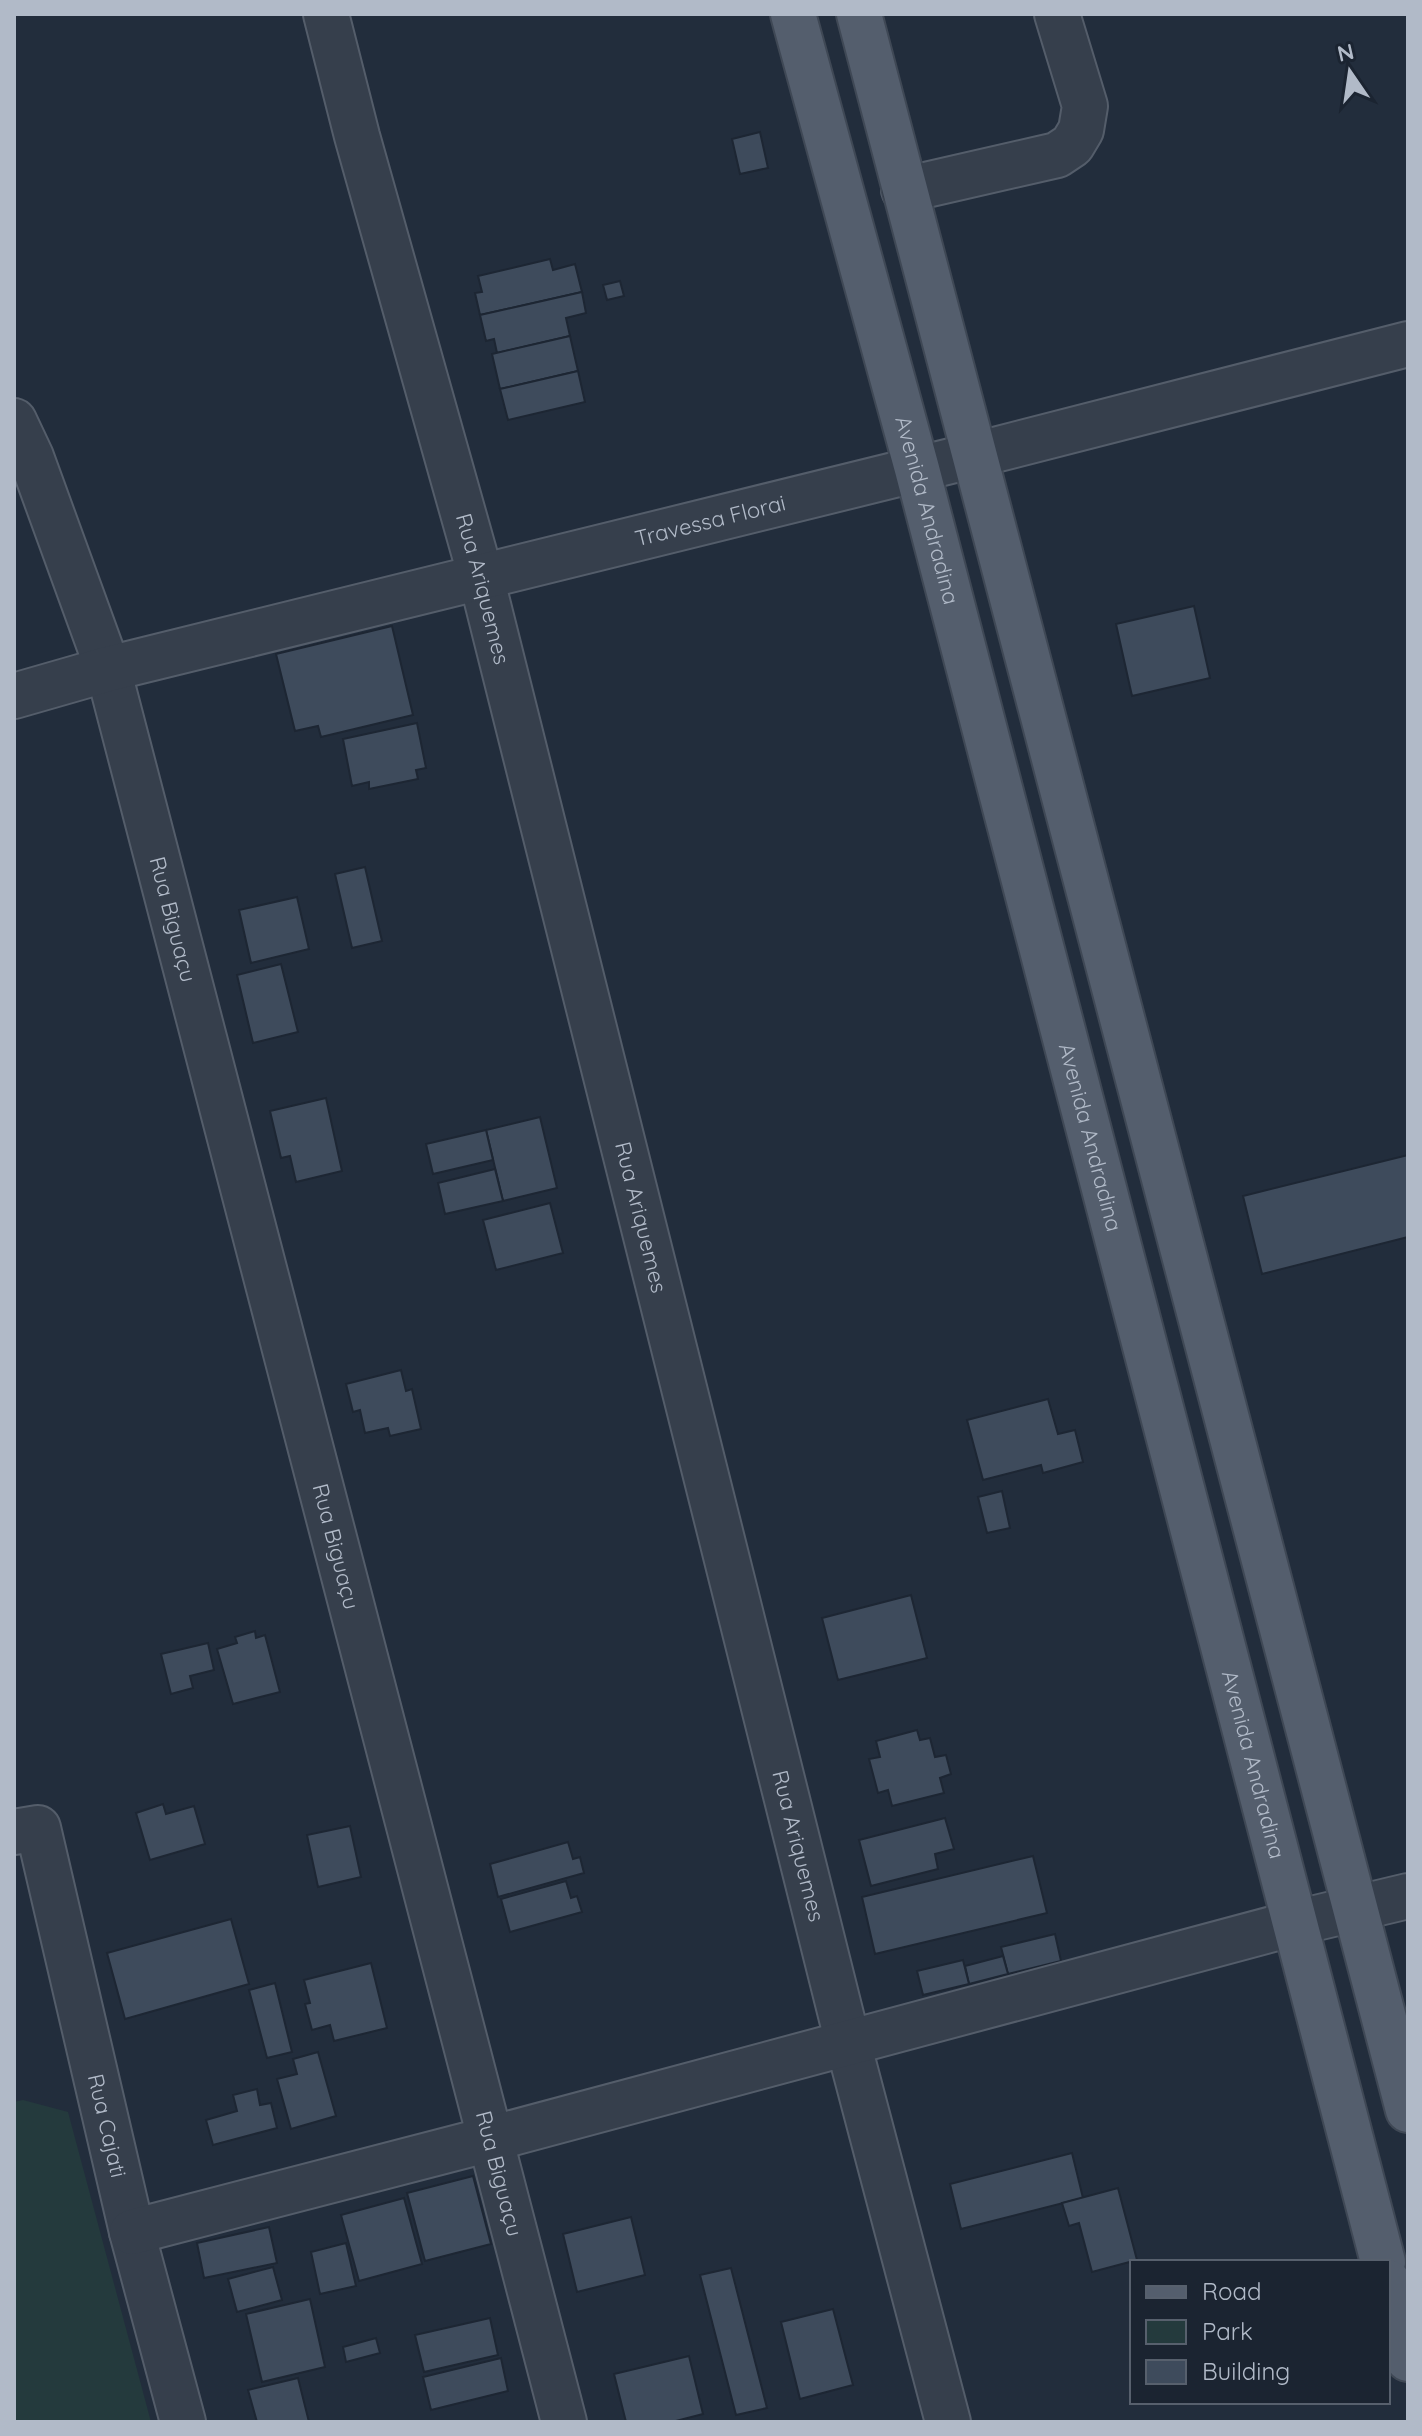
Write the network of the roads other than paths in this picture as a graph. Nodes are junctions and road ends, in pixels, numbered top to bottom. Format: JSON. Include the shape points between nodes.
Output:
{"nodes":[{"id":1,"x":326,"y":14,"type":"edge"},
{"id":2,"x":793,"y":14,"type":"edge"},
{"id":3,"x":859,"y":14,"type":"edge"},
{"id":4,"x":1057,"y":14,"type":"edge"},
{"id":5,"x":904,"y":190,"type":"junction"},
{"id":6,"x":1408,"y":344,"type":"edge"},
{"id":7,"x":14,"y":421,"type":"edge"},
{"id":8,"x":975,"y":455,"type":"junction"},
{"id":9,"x":917,"y":469,"type":"junction"},
{"id":10,"x":481,"y":577,"type":"junction"},
{"id":11,"x":108,"y":669,"type":"junction"},
{"id":12,"x":14,"y":696,"type":"edge"},
{"id":13,"x":26,"y":1830,"type":"edge"},
{"id":14,"x":1408,"y":1896,"type":"edge"},
{"id":15,"x":1355,"y":1908,"type":"junction"},
{"id":16,"x":1295,"y":1923,"type":"junction"},
{"id":17,"x":848,"y":2043,"type":"junction"},
{"id":18,"x":1408,"y":2110,"type":"edge"},
{"id":19,"x":490,"y":2139,"type":"junction"},
{"id":20,"x":132,"y":2232,"type":"junction"},
{"id":21,"x":1382,"y":2260,"type":"edge"},
{"id":22,"x":1390,"y":2290,"type":"edge"},
{"id":23,"x":1408,"y":2359,"type":"edge"},
{"id":24,"x":183,"y":2422,"type":"edge"},
{"id":25,"x":564,"y":2422,"type":"edge"},
{"id":26,"x":948,"y":2422,"type":"edge"}],
"edges":[{"from":1,"to":10,"type":"street","name":"Rua Ariquemes"},
{"from":2,"to":9,"type":"main road","name":"Avenida Andradina"},
{"from":3,"to":5,"type":"main road"},
{"from":4,"to":5,"type":"street","via":[[1085,106],[1072,145],[1057,155]]},
{"from":5,"to":8,"type":"main road"},
{"from":6,"to":8,"type":"street","name":"Travessa Florai"},
{"from":7,"to":11,"type":"street","name":"Rua Biguaçu"},
{"from":8,"to":9,"type":"street","name":"Travessa Florai"},
{"from":8,"to":15,"type":"main road"},
{"from":9,"to":10,"type":"street","name":"Travessa Florai"},
{"from":9,"to":16,"type":"main road","name":"Avenida Andradina"},
{"from":10,"to":11,"type":"street","name":"Travessa Florai"},
{"from":10,"to":17,"type":"street","name":"Rua Ariquemes"},
{"from":11,"to":12,"type":"street","name":"Travessa Florai"},
{"from":11,"to":19,"type":"street","name":"Rua Biguaçu"},
{"from":13,"to":20,"type":"street","name":"Rua Cajati"},
{"from":14,"to":15,"type":"street"},
{"from":15,"to":16,"type":"street"},
{"from":15,"to":18,"type":"main road"},
{"from":16,"to":17,"type":"street"},
{"from":16,"to":21,"type":"main road","name":"Avenida Andradina"},
{"from":17,"to":19,"type":"street"},
{"from":17,"to":26,"type":"street","name":"Rua Ariquemes"},
{"from":19,"to":20,"type":"street"},
{"from":19,"to":25,"type":"street","name":"Rua Biguaçu"},
{"from":20,"to":24,"type":"street","name":"Rua Cajati"},
{"from":22,"to":23,"type":"main road"}]}
